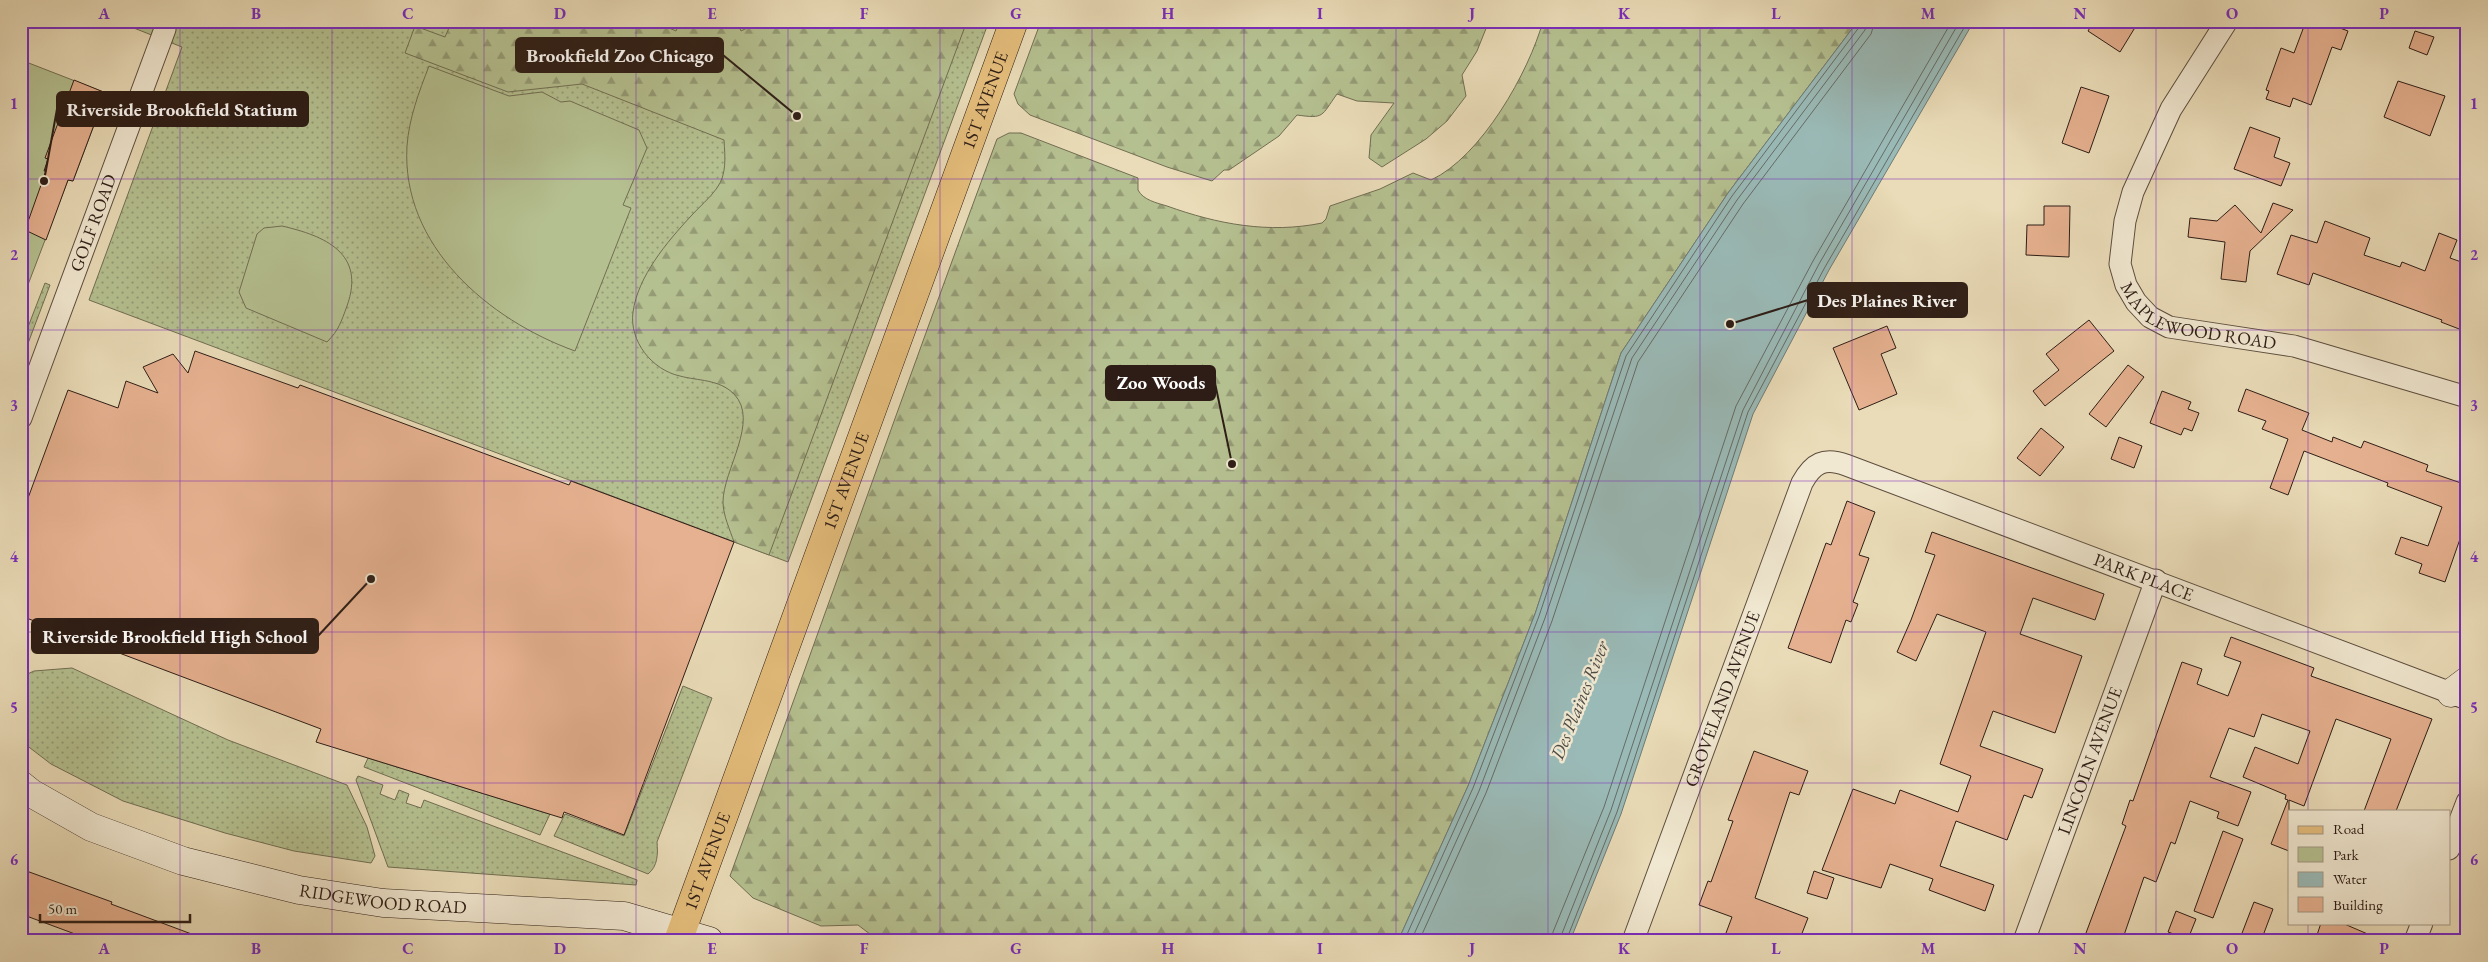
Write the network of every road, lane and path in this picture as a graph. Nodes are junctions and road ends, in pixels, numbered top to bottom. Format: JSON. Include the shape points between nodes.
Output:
{"nodes":[{"id":1,"x":1014,"y":21,"type":"edge"},
{"id":2,"x":2227,"y":21,"type":"edge"},
{"id":3,"x":165,"y":29,"type":"dead end"},
{"id":4,"x":2467,"y":397,"type":"edge"},
{"id":5,"x":21,"y":418,"type":"edge"},
{"id":6,"x":1820,"y":462,"type":"joint"},
{"id":7,"x":2156,"y":580,"type":"junction"},
{"id":8,"x":2461,"y":691,"type":"edge"},
{"id":9,"x":21,"y":785,"type":"edge"},
{"id":10,"x":21,"y":801,"type":"edge"},
{"id":11,"x":2467,"y":802,"type":"edge"},
{"id":12,"x":91,"y":827,"type":"junction"},
{"id":13,"x":2450,"y":846,"type":"edge"},
{"id":14,"x":2422,"y":924,"type":"edge"},
{"id":15,"x":680,"y":936,"type":"edge"},
{"id":16,"x":709,"y":941,"type":"edge"},
{"id":17,"x":1633,"y":941,"type":"edge"},
{"id":18,"x":2024,"y":941,"type":"edge"},
{"id":19,"x":2415,"y":941,"type":"edge"}],
"edges":[{"from":1,"to":15,"type":"main road","name":"1ST AVENUE"},
{"from":2,"to":4,"type":"street","name":"MAPLEWOOD ROAD","via":[[2171,109],[2133,192],[2125,221],[2120,264],[2126,285],[2136,302],[2150,317],[2169,328],[2294,346]]},
{"from":3,"to":5,"type":"street","name":"GOLF ROAD"},
{"from":6,"to":7,"type":"street","name":"PARK PLACE","via":[[1828,460],[1846,465]]},
{"from":6,"to":17,"type":"street","name":"GROVELAND AVENUE","via":[[1812,467],[1802,484]]},
{"from":7,"to":8,"type":"street","name":"PARK PLACE"},
{"from":7,"to":18,"type":"street","name":"LINCOLN AVENUE"},
{"from":9,"to":12,"type":"street","name":"RIDGEWOOD ROAD","via":[[31,794]]},
{"from":10,"to":12,"type":"street","name":"RIDGEWOOD ROAD"},
{"from":11,"to":13,"type":"street"},
{"from":12,"to":15,"type":"street","name":"RIDGEWOOD ROAD","via":[[183,861],[299,890],[384,903],[624,916]]},
{"from":14,"to":19,"type":"street"},
{"from":15,"to":16,"type":"street","name":"RIDGEWOOD ROAD"}]}
